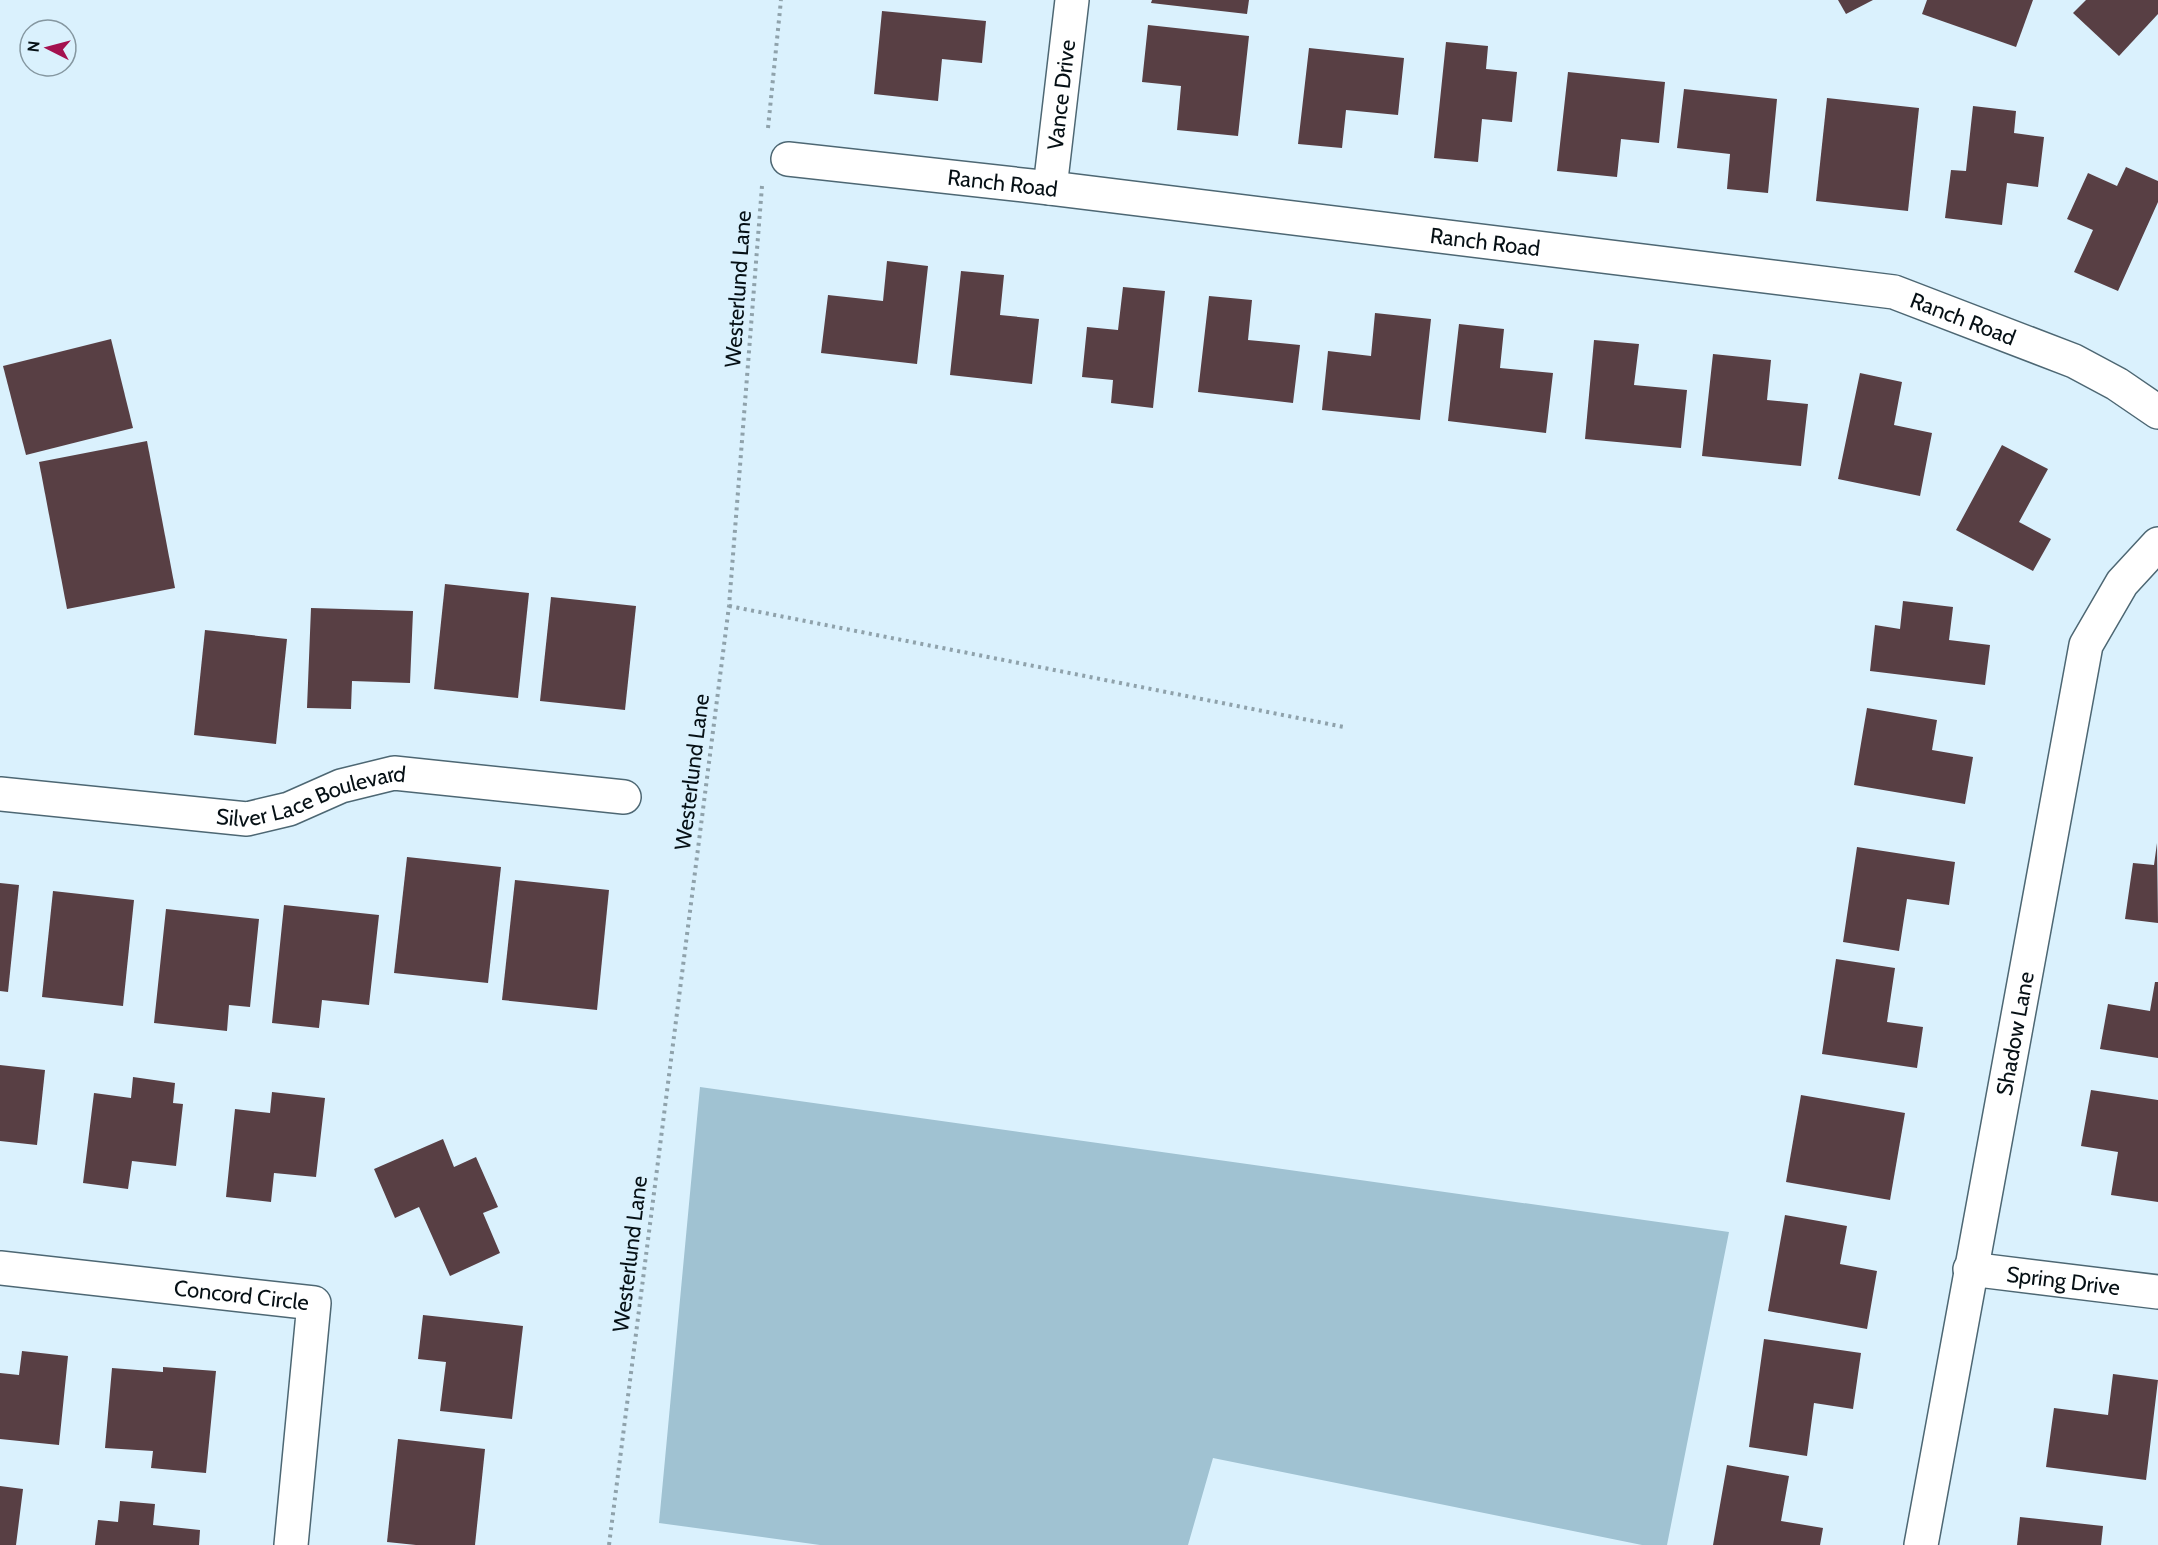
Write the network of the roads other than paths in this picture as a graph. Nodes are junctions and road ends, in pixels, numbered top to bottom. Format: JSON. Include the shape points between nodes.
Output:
{"nodes":[{"id":1,"x":1072,"y":0,"type":"edge"},
{"id":2,"x":777,"y":149,"type":"road end"},
{"id":3,"x":1050,"y":188,"type":"junction"},
{"id":4,"x":2158,"y":412,"type":"edge"},
{"id":5,"x":2158,"y":544,"type":"edge"},
{"id":6,"x":0,"y":794,"type":"edge"},
{"id":7,"x":624,"y":797,"type":"dead end"},
{"id":8,"x":0,"y":1268,"type":"edge"},
{"id":9,"x":1970,"y":1269,"type":"junction"},
{"id":10,"x":2158,"y":1292,"type":"edge"},
{"id":11,"x":291,"y":1545,"type":"edge"},
{"id":12,"x":1921,"y":1545,"type":"edge"}],
"edges":[{"from":1,"to":3,"type":"street","name":"Vance Drive"},
{"from":2,"to":3,"type":"street","name":"Ranch Road"},
{"from":3,"to":4,"type":"street","name":"Ranch Road","via":[[1894,292],[2074,361]]},
{"from":5,"to":9,"type":"street","name":"Shadow Lane","via":[[2122,583],[2086,645]]},
{"from":6,"to":7,"type":"street","name":"Silver Lace Boulevard","via":[[247,819],[289,809],[341,786],[394,773]]},
{"from":8,"to":11,"type":"street","name":"Concord Circle","via":[[314,1303]]},
{"from":9,"to":10,"type":"street","name":"Spring Drive"},
{"from":9,"to":12,"type":"street","name":"Shadow Lane"}]}
